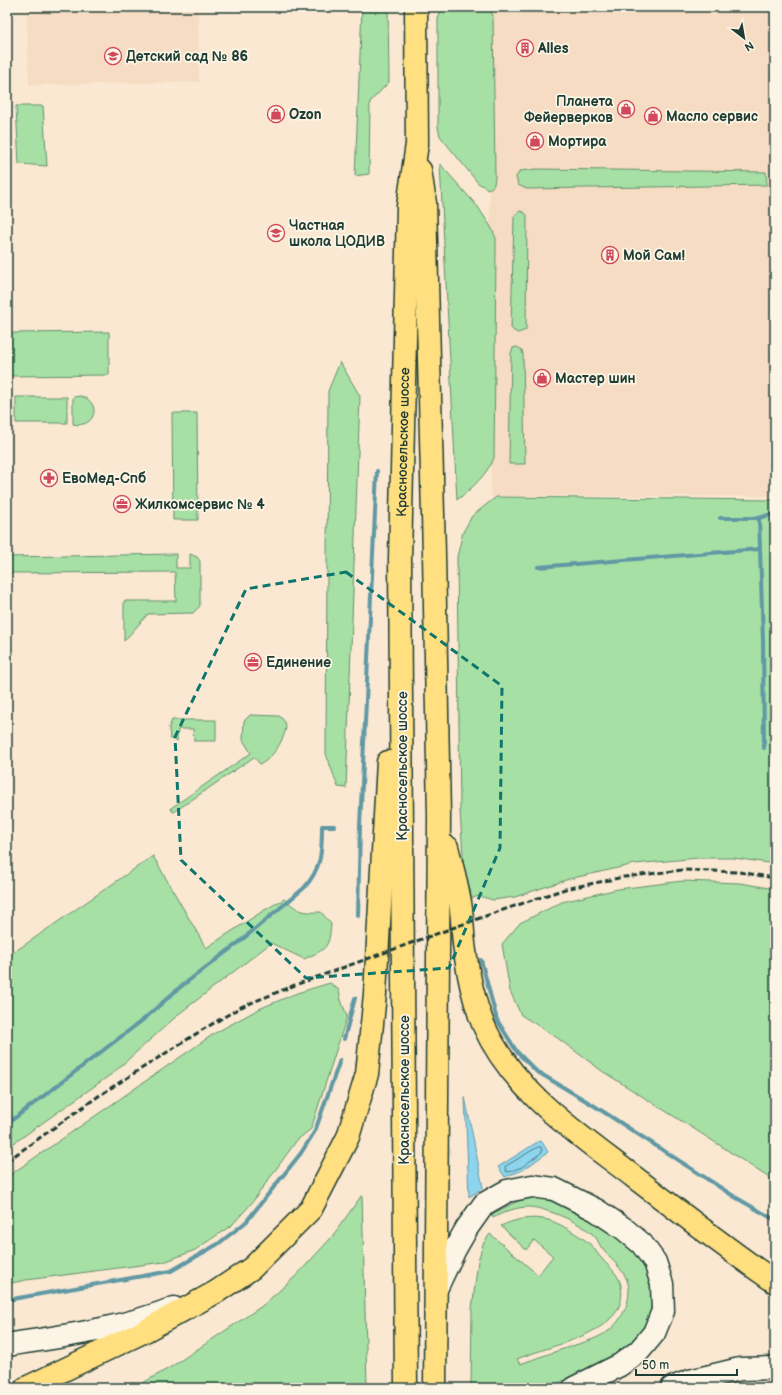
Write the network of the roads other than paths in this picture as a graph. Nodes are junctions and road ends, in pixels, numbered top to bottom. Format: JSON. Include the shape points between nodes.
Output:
{"nodes":[{"id":1,"x":416,"y":7,"type":"edge"},
{"id":2,"x":417,"y":144,"type":"junction"},
{"id":3,"x":400,"y":559,"type":"junction"},
{"id":4,"x":439,"y":816,"type":"junction"},
{"id":5,"x":775,"y":1282,"type":"edge"},
{"id":6,"x":436,"y":1289,"type":"junction"},
{"id":7,"x":216,"y":1292,"type":"junction"},
{"id":8,"x":7,"y":1345,"type":"edge"},
{"id":9,"x":775,"y":1368,"type":"edge"},
{"id":10,"x":26,"y":1388,"type":"edge"},
{"id":11,"x":406,"y":1388,"type":"edge"},
{"id":12,"x":435,"y":1388,"type":"edge"},
{"id":13,"x":574,"y":1388,"type":"edge"},
{"id":14,"x":672,"y":1388,"type":"edge"}],
"edges":[{"from":1,"to":2,"type":"highway","name":"Красносельское шоссе"},
{"from":2,"to":3,"type":"highway","name":"Красносельское шоссе","via":[[408,206]]},
{"from":2,"to":4,"type":"highway","name":"Красносельское шоссе","via":[[425,204]]},
{"from":3,"to":7,"type":"highway","via":[[375,994],[367,1074],[348,1137],[311,1209],[252,1268]]},
{"from":3,"to":11,"type":"highway","name":"Красносельское шоссе"},
{"from":4,"to":5,"type":"highway","via":[[459,897],[465,952],[473,992],[483,1023],[499,1054],[517,1079],[578,1134]]},
{"from":4,"to":6,"type":"highway","name":"Красносельское шоссе"},
{"from":6,"to":12,"type":"highway","name":"Красносельское шоссе"},
{"from":6,"to":13,"type":"main road","via":[[455,1249],[484,1204],[507,1191],[532,1186],[554,1189],[596,1210],[623,1228],[642,1244],[655,1262],[662,1284],[663,1311],[654,1333],[640,1351],[620,1365]]},
{"from":7,"to":8,"type":"main road","via":[[154,1316],[100,1329]]},
{"from":7,"to":10,"type":"highway","via":[[143,1332]]},
{"from":9,"to":14,"type":"main road","via":[[740,1369]]}]}
